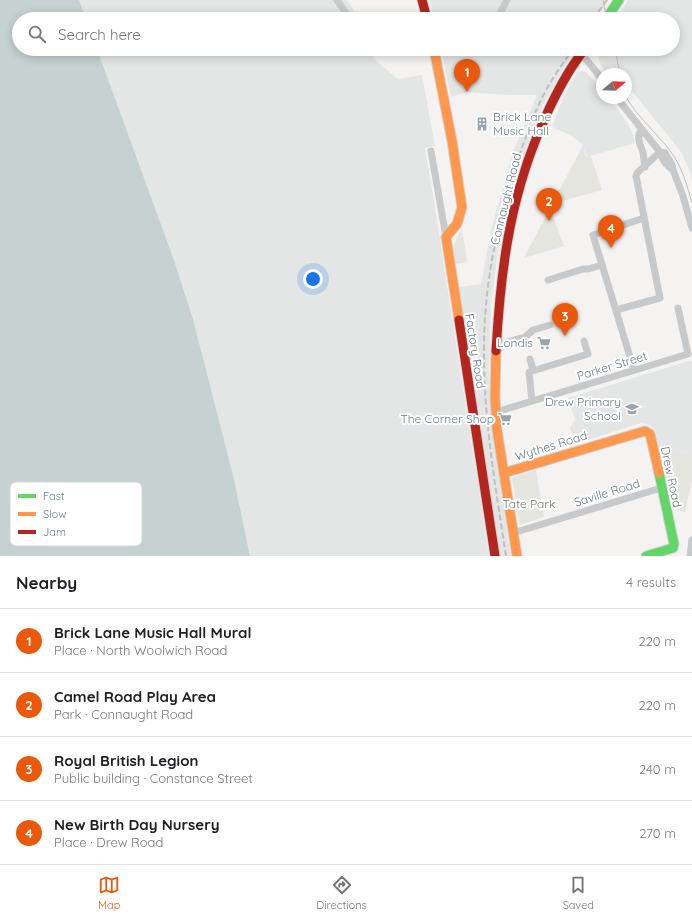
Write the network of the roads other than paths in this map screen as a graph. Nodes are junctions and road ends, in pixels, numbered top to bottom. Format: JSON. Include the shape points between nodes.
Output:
{"nodes":[{"id":1,"x":337,"y":0,"type":"edge"},
{"id":2,"x":422,"y":0,"type":"edge"},
{"id":3,"x":507,"y":0,"type":"edge"},
{"id":4,"x":619,"y":0,"type":"edge"},
{"id":5,"x":345,"y":12,"type":"edge"},
{"id":6,"x":425,"y":12,"type":"edge"},
{"id":7,"x":501,"y":12,"type":"edge"},
{"id":8,"x":611,"y":12,"type":"edge"},
{"id":9,"x":435,"y":56,"type":"edge"},
{"id":10,"x":579,"y":56,"type":"edge"},
{"id":11,"x":587,"y":56,"type":"edge"},
{"id":12,"x":596,"y":70,"type":"edge"},
{"id":13,"x":622,"y":104,"type":"edge"},
{"id":14,"x":642,"y":129,"type":"junction"},
{"id":15,"x":431,"y":151,"type":"dead end"},
{"id":16,"x":660,"y":152,"type":"junction"},
{"id":17,"x":643,"y":153,"type":"junction"},
{"id":18,"x":652,"y":159,"type":"junction"},
{"id":19,"x":645,"y":167,"type":"junction"},
{"id":20,"x":644,"y":218,"type":"junction"},
{"id":21,"x":692,"y":228,"type":"edge"},
{"id":22,"x":446,"y":237,"type":"junction"},
{"id":23,"x":602,"y":265,"type":"junction"},
{"id":24,"x":548,"y":280,"type":"dead end"},
{"id":25,"x":678,"y":308,"type":"dead end"},
{"id":26,"x":616,"y":310,"type":"junction"},
{"id":27,"x":550,"y":325,"type":"dead end"},
{"id":28,"x":584,"y":341,"type":"dead end"},
{"id":29,"x":496,"y":344,"type":"junction"},
{"id":30,"x":530,"y":359,"type":"dead end"},
{"id":31,"x":533,"y":370,"type":"junction"},
{"id":32,"x":634,"y":370,"type":"junction"},
{"id":33,"x":532,"y":401,"type":"junction"},
{"id":34,"x":496,"y":412,"type":"junction"},
{"id":35,"x":650,"y":434,"type":"joint"},
{"id":36,"x":504,"y":473,"type":"junction"},
{"id":37,"x":661,"y":488,"type":"junction"},
{"id":38,"x":513,"y":533,"type":"junction"},
{"id":39,"x":692,"y":540,"type":"edge"},
{"id":40,"x":495,"y":556,"type":"edge"},
{"id":41,"x":517,"y":556,"type":"edge"},
{"id":42,"x":646,"y":556,"type":"edge"},
{"id":43,"x":690,"y":556,"type":"edge"}],
"edges":[{"from":1,"to":5,"type":"street"},
{"from":2,"to":6,"type":"street"},
{"from":3,"to":7,"type":"street"},
{"from":4,"to":8,"type":"street"},
{"from":9,"to":22,"type":"street","via":[[462,207],[457,224]]},
{"from":10,"to":29,"type":"street","name":"Connaught Road","via":[[540,127],[518,195],[506,250]]},
{"from":11,"to":12,"type":"street"},
{"from":13,"to":14,"type":"street"},
{"from":14,"to":16,"type":"street"},
{"from":14,"to":17,"type":"street","via":[[638,136]]},
{"from":15,"to":22,"type":"street","name":"Factory Road"},
{"from":16,"to":18,"type":"street"},
{"from":16,"to":21,"type":"street","via":[[665,153],[672,165]]},
{"from":17,"to":18,"type":"street"},
{"from":17,"to":19,"type":"street"},
{"from":18,"to":19,"type":"street"},
{"from":19,"to":20,"type":"street","via":[[636,176]]},
{"from":20,"to":23,"type":"street","via":[[593,235]]},
{"from":20,"to":26,"type":"street","via":[[660,298]]},
{"from":22,"to":40,"type":"street","name":"Factory Road"},
{"from":23,"to":24,"type":"street"},
{"from":23,"to":26,"type":"street"},
{"from":25,"to":32,"type":"street","name":"Parker Street","via":[[688,354]]},
{"from":26,"to":32,"type":"street"},
{"from":27,"to":29,"type":"street","via":[[533,330],[525,336]]},
{"from":28,"to":31,"type":"street","via":[[588,354]]},
{"from":29,"to":34,"type":"street","name":"Connaught Road"},
{"from":30,"to":31,"type":"street"},
{"from":31,"to":33,"type":"street","via":[[529,372]]},
{"from":32,"to":33,"type":"street","name":"Parker Street"},
{"from":33,"to":34,"type":"street","name":"Parker Street"},
{"from":34,"to":36,"type":"street","name":"Connaught Road"},
{"from":35,"to":36,"type":"street","name":"Wythes Road","via":[[645,431]]},
{"from":35,"to":37,"type":"street","name":"Drew Road"},
{"from":36,"to":38,"type":"street","name":"Connaught Road"},
{"from":37,"to":38,"type":"street","name":"Saville Road"},
{"from":37,"to":42,"type":"street","name":"Drew Road","via":[[674,544],[673,548]]},
{"from":38,"to":41,"type":"street","name":"Connaught Road"},
{"from":39,"to":43,"type":"street"}]}
